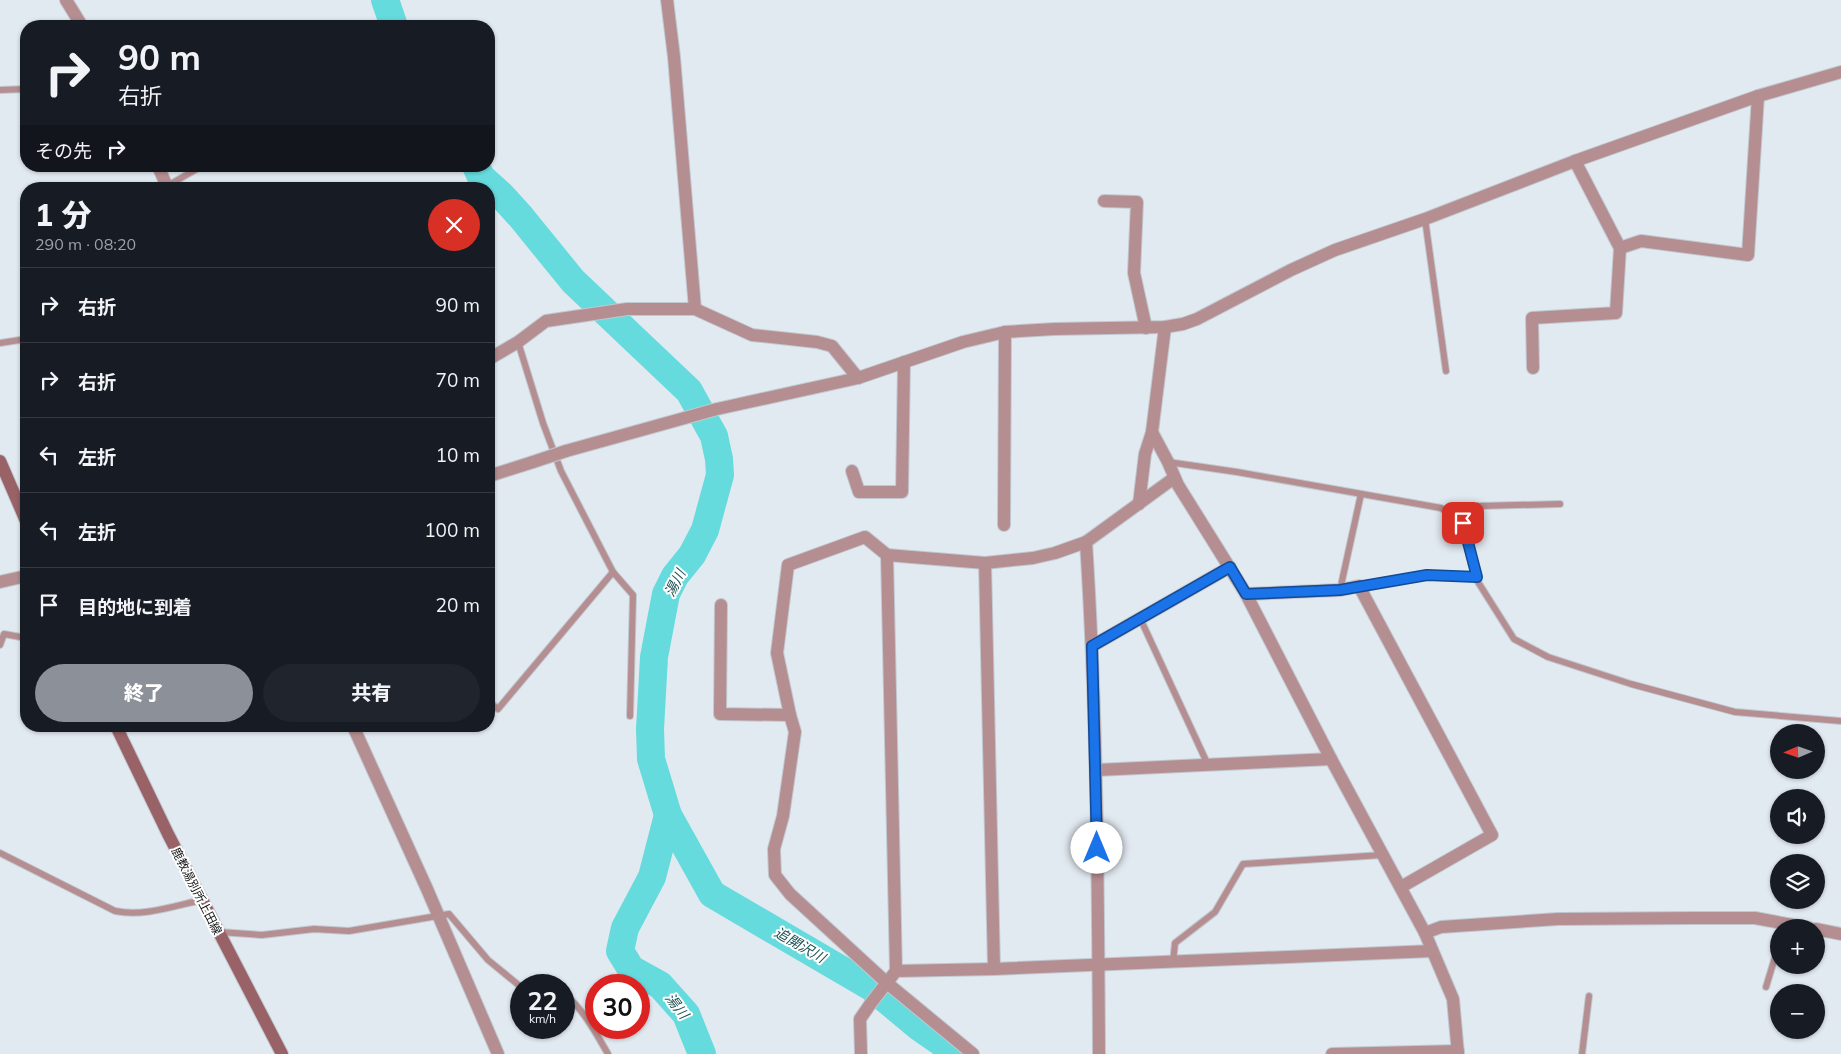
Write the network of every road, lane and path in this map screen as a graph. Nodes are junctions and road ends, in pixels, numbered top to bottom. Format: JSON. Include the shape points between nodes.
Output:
{"nodes":[{"id":1,"x":66,"y":0,"type":"edge"},
{"id":2,"x":666,"y":0,"type":"edge"},
{"id":3,"x":78,"y":20,"type":"edge"},
{"id":4,"x":1841,"y":72,"type":"edge"},
{"id":5,"x":20,"y":89,"type":"edge"},
{"id":6,"x":0,"y":90,"type":"edge"},
{"id":7,"x":1758,"y":96,"type":"junction"},
{"id":8,"x":1575,"y":161,"type":"junction"},
{"id":9,"x":192,"y":172,"type":"edge"},
{"id":10,"x":176,"y":182,"type":"edge"},
{"id":11,"x":1104,"y":201,"type":"dead end"},
{"id":12,"x":1425,"y":219,"type":"junction"},
{"id":13,"x":1620,"y":248,"type":"junction"},
{"id":14,"x":695,"y":309,"type":"junction"},
{"id":15,"x":1165,"y":327,"type":"junction"},
{"id":16,"x":1146,"y":328,"type":"junction"},
{"id":17,"x":1005,"y":332,"type":"junction"},
{"id":18,"x":20,"y":340,"type":"edge"},
{"id":19,"x":0,"y":342,"type":"edge"},
{"id":20,"x":518,"y":342,"type":"junction"},
{"id":21,"x":495,"y":355,"type":"edge"},
{"id":22,"x":904,"y":362,"type":"junction"},
{"id":23,"x":1533,"y":368,"type":"dead end"},
{"id":24,"x":1446,"y":370,"type":"dead end"},
{"id":25,"x":858,"y":378,"type":"junction"},
{"id":26,"x":1152,"y":432,"type":"junction"},
{"id":27,"x":0,"y":461,"type":"edge"},
{"id":28,"x":1168,"y":462,"type":"junction"},
{"id":29,"x":852,"y":471,"type":"dead end"},
{"id":30,"x":495,"y":474,"type":"edge"},
{"id":31,"x":1174,"y":478,"type":"junction"},
{"id":32,"x":1361,"y":494,"type":"junction"},
{"id":33,"x":1139,"y":504,"type":"junction"},
{"id":34,"x":1560,"y":504,"type":"dead end"},
{"id":35,"x":20,"y":508,"type":"edge"},
{"id":36,"x":1463,"y":523,"type":"junction"},
{"id":37,"x":1004,"y":525,"type":"dead end"},
{"id":38,"x":1086,"y":542,"type":"junction"},
{"id":39,"x":887,"y":555,"type":"junction"},
{"id":40,"x":985,"y":563,"type":"junction"},
{"id":41,"x":1230,"y":567,"type":"junction"},
{"id":42,"x":613,"y":572,"type":"junction"},
{"id":43,"x":20,"y":577,"type":"edge"},
{"id":44,"x":1477,"y":577,"type":"junction"},
{"id":45,"x":0,"y":582,"type":"edge"},
{"id":46,"x":1359,"y":586,"type":"junction"},
{"id":47,"x":1340,"y":590,"type":"junction"},
{"id":48,"x":1246,"y":594,"type":"junction"},
{"id":49,"x":721,"y":604,"type":"dead end"},
{"id":50,"x":1140,"y":618,"type":"junction"},
{"id":51,"x":20,"y":637,"type":"edge"},
{"id":52,"x":0,"y":645,"type":"edge"},
{"id":53,"x":1092,"y":646,"type":"junction"},
{"id":54,"x":495,"y":706,"type":"edge"},
{"id":55,"x":790,"y":715,"type":"junction"},
{"id":56,"x":630,"y":716,"type":"dead end"},
{"id":57,"x":1841,"y":721,"type":"edge"},
{"id":58,"x":119,"y":732,"type":"edge"},
{"id":59,"x":356,"y":732,"type":"edge"},
{"id":60,"x":1331,"y":760,"type":"junction"},
{"id":61,"x":1208,"y":765,"type":"junction"},
{"id":62,"x":1096,"y":770,"type":"junction"},
{"id":63,"x":0,"y":853,"type":"edge"},
{"id":64,"x":1382,"y":854,"type":"junction"},
{"id":65,"x":1401,"y":887,"type":"junction"},
{"id":66,"x":202,"y":900,"type":"junction"},
{"id":67,"x":438,"y":914,"type":"junction"},
{"id":68,"x":1770,"y":922,"type":"edge"},
{"id":69,"x":1825,"y":931,"type":"edge"},
{"id":70,"x":218,"y":932,"type":"junction"},
{"id":71,"x":1425,"y":933,"type":"junction"},
{"id":72,"x":1841,"y":934,"type":"edge"},
{"id":73,"x":1432,"y":951,"type":"junction"},
{"id":74,"x":1174,"y":962,"type":"junction"},
{"id":75,"x":1098,"y":965,"type":"junction"},
{"id":76,"x":994,"y":969,"type":"junction"},
{"id":77,"x":896,"y":971,"type":"junction"},
{"id":78,"x":1770,"y":974,"type":"edge"},
{"id":79,"x":510,"y":979,"type":"edge"},
{"id":80,"x":884,"y":986,"type":"junction"},
{"id":81,"x":1766,"y":987,"type":"dead end"},
{"id":82,"x":1589,"y":996,"type":"dead end"},
{"id":83,"x":575,"y":1004,"type":"edge"},
{"id":84,"x":1458,"y":1053,"type":"edge"},
{"id":85,"x":282,"y":1054,"type":"edge"},
{"id":86,"x":498,"y":1054,"type":"edge"},
{"id":87,"x":608,"y":1054,"type":"edge"},
{"id":88,"x":861,"y":1054,"type":"edge"},
{"id":89,"x":973,"y":1054,"type":"edge"},
{"id":90,"x":1098,"y":1054,"type":"edge"},
{"id":91,"x":1332,"y":1054,"type":"edge"},
{"id":92,"x":1363,"y":1054,"type":"edge"},
{"id":93,"x":1582,"y":1054,"type":"edge"}],
"edges":[{"from":1,"to":3,"type":"street"},
{"from":2,"to":14,"type":"street","via":[[674,57]]},
{"from":4,"to":7,"type":"street"},
{"from":5,"to":6,"type":"lane"},
{"from":7,"to":8,"type":"street"},
{"from":7,"to":13,"type":"street","via":[[1748,255],[1641,241]]},
{"from":8,"to":12,"type":"street"},
{"from":8,"to":13,"type":"street"},
{"from":9,"to":10,"type":"lane"},
{"from":11,"to":16,"type":"street","via":[[1137,202],[1134,274]]},
{"from":12,"to":15,"type":"street","via":[[1335,250],[1197,319]]},
{"from":12,"to":24,"type":"lane"},
{"from":13,"to":23,"type":"street","via":[[1616,314],[1532,318]]},
{"from":14,"to":20,"type":"street","via":[[627,309],[546,321]]},
{"from":14,"to":25,"type":"street","via":[[752,335],[832,346]]},
{"from":15,"to":16,"type":"street"},
{"from":15,"to":26,"type":"street"},
{"from":16,"to":17,"type":"street"},
{"from":17,"to":22,"type":"street"},
{"from":17,"to":37,"type":"street"},
{"from":18,"to":19,"type":"lane"},
{"from":20,"to":21,"type":"street"},
{"from":20,"to":42,"type":"lane","via":[[561,471]]},
{"from":22,"to":25,"type":"street"},
{"from":22,"to":29,"type":"street","via":[[902,492],[859,492]]},
{"from":25,"to":30,"type":"street","bridge":true,"via":[[670,421]]},
{"from":26,"to":28,"type":"street"},
{"from":26,"to":33,"type":"street","via":[[1145,454]]},
{"from":27,"to":35,"type":"main road"},
{"from":28,"to":31,"type":"street"},
{"from":28,"to":32,"type":"lane"},
{"from":31,"to":33,"type":"street"},
{"from":31,"to":41,"type":"street"},
{"from":32,"to":36,"type":"lane","via":[[1441,508]]},
{"from":32,"to":47,"type":"lane"},
{"from":33,"to":38,"type":"street"},
{"from":34,"to":36,"type":"lane","via":[[1479,506]]},
{"from":36,"to":44,"type":"lane"},
{"from":38,"to":40,"type":"street","via":[[1033,558]]},
{"from":38,"to":53,"type":"street"},
{"from":39,"to":40,"type":"street"},
{"from":39,"to":55,"type":"street","via":[[865,537],[788,565],[777,653]]},
{"from":39,"to":77,"type":"street"},
{"from":40,"to":76,"type":"street"},
{"from":41,"to":48,"type":"street"},
{"from":41,"to":50,"type":"street"},
{"from":42,"to":54,"type":"lane","via":[[498,708]]},
{"from":42,"to":56,"type":"lane","via":[[633,596]]},
{"from":43,"to":45,"type":"street"},
{"from":44,"to":46,"type":"lane","via":[[1427,575]]},
{"from":44,"to":57,"type":"lane","via":[[1514,639],[1548,657],[1735,712]]},
{"from":46,"to":47,"type":"street"},
{"from":46,"to":65,"type":"street","via":[[1492,835]]},
{"from":47,"to":48,"type":"street"},
{"from":48,"to":60,"type":"street"},
{"from":49,"to":55,"type":"street","via":[[720,714]]},
{"from":50,"to":53,"type":"street"},
{"from":50,"to":61,"type":"lane"},
{"from":51,"to":52,"type":"lane","via":[[4,634]]},
{"from":53,"to":62,"type":"street"},
{"from":55,"to":80,"type":"street","via":[[795,732],[783,816],[774,849],[775,875],[790,894]]},
{"from":58,"to":66,"type":"main road","name":"鹿教湯別所上田線"},
{"from":59,"to":67,"type":"street"},
{"from":60,"to":61,"type":"street"},
{"from":60,"to":64,"type":"street"},
{"from":61,"to":62,"type":"street"},
{"from":62,"to":75,"type":"street"},
{"from":63,"to":66,"type":"lane","via":[[115,911],[140,913]]},
{"from":64,"to":65,"type":"street"},
{"from":64,"to":74,"type":"lane","via":[[1243,864],[1215,912],[1175,943]]},
{"from":65,"to":71,"type":"street"},
{"from":66,"to":70,"type":"main road","name":"鹿教湯別所上田線"},
{"from":67,"to":70,"type":"lane","via":[[349,931],[314,929],[262,935]]},
{"from":67,"to":79,"type":"lane","via":[[449,914],[488,960]]},
{"from":67,"to":86,"type":"street"},
{"from":68,"to":71,"type":"street","via":[[1755,918],[1558,919],[1442,928]]},
{"from":69,"to":72,"type":"street"},
{"from":70,"to":85,"type":"main road","name":"鹿教湯別所上田線"},
{"from":71,"to":73,"type":"street"},
{"from":73,"to":74,"type":"street"},
{"from":73,"to":84,"type":"street","via":[[1453,999]]},
{"from":74,"to":75,"type":"street"},
{"from":75,"to":76,"type":"street"},
{"from":75,"to":90,"type":"street"},
{"from":76,"to":77,"type":"street"},
{"from":77,"to":80,"type":"street"},
{"from":78,"to":81,"type":"lane"},
{"from":80,"to":88,"type":"street","via":[[860,1020]]},
{"from":80,"to":89,"type":"street"},
{"from":82,"to":93,"type":"lane"},
{"from":83,"to":87,"type":"lane"},
{"from":84,"to":92,"type":"street"},
{"from":91,"to":92,"type":"street"}]}
